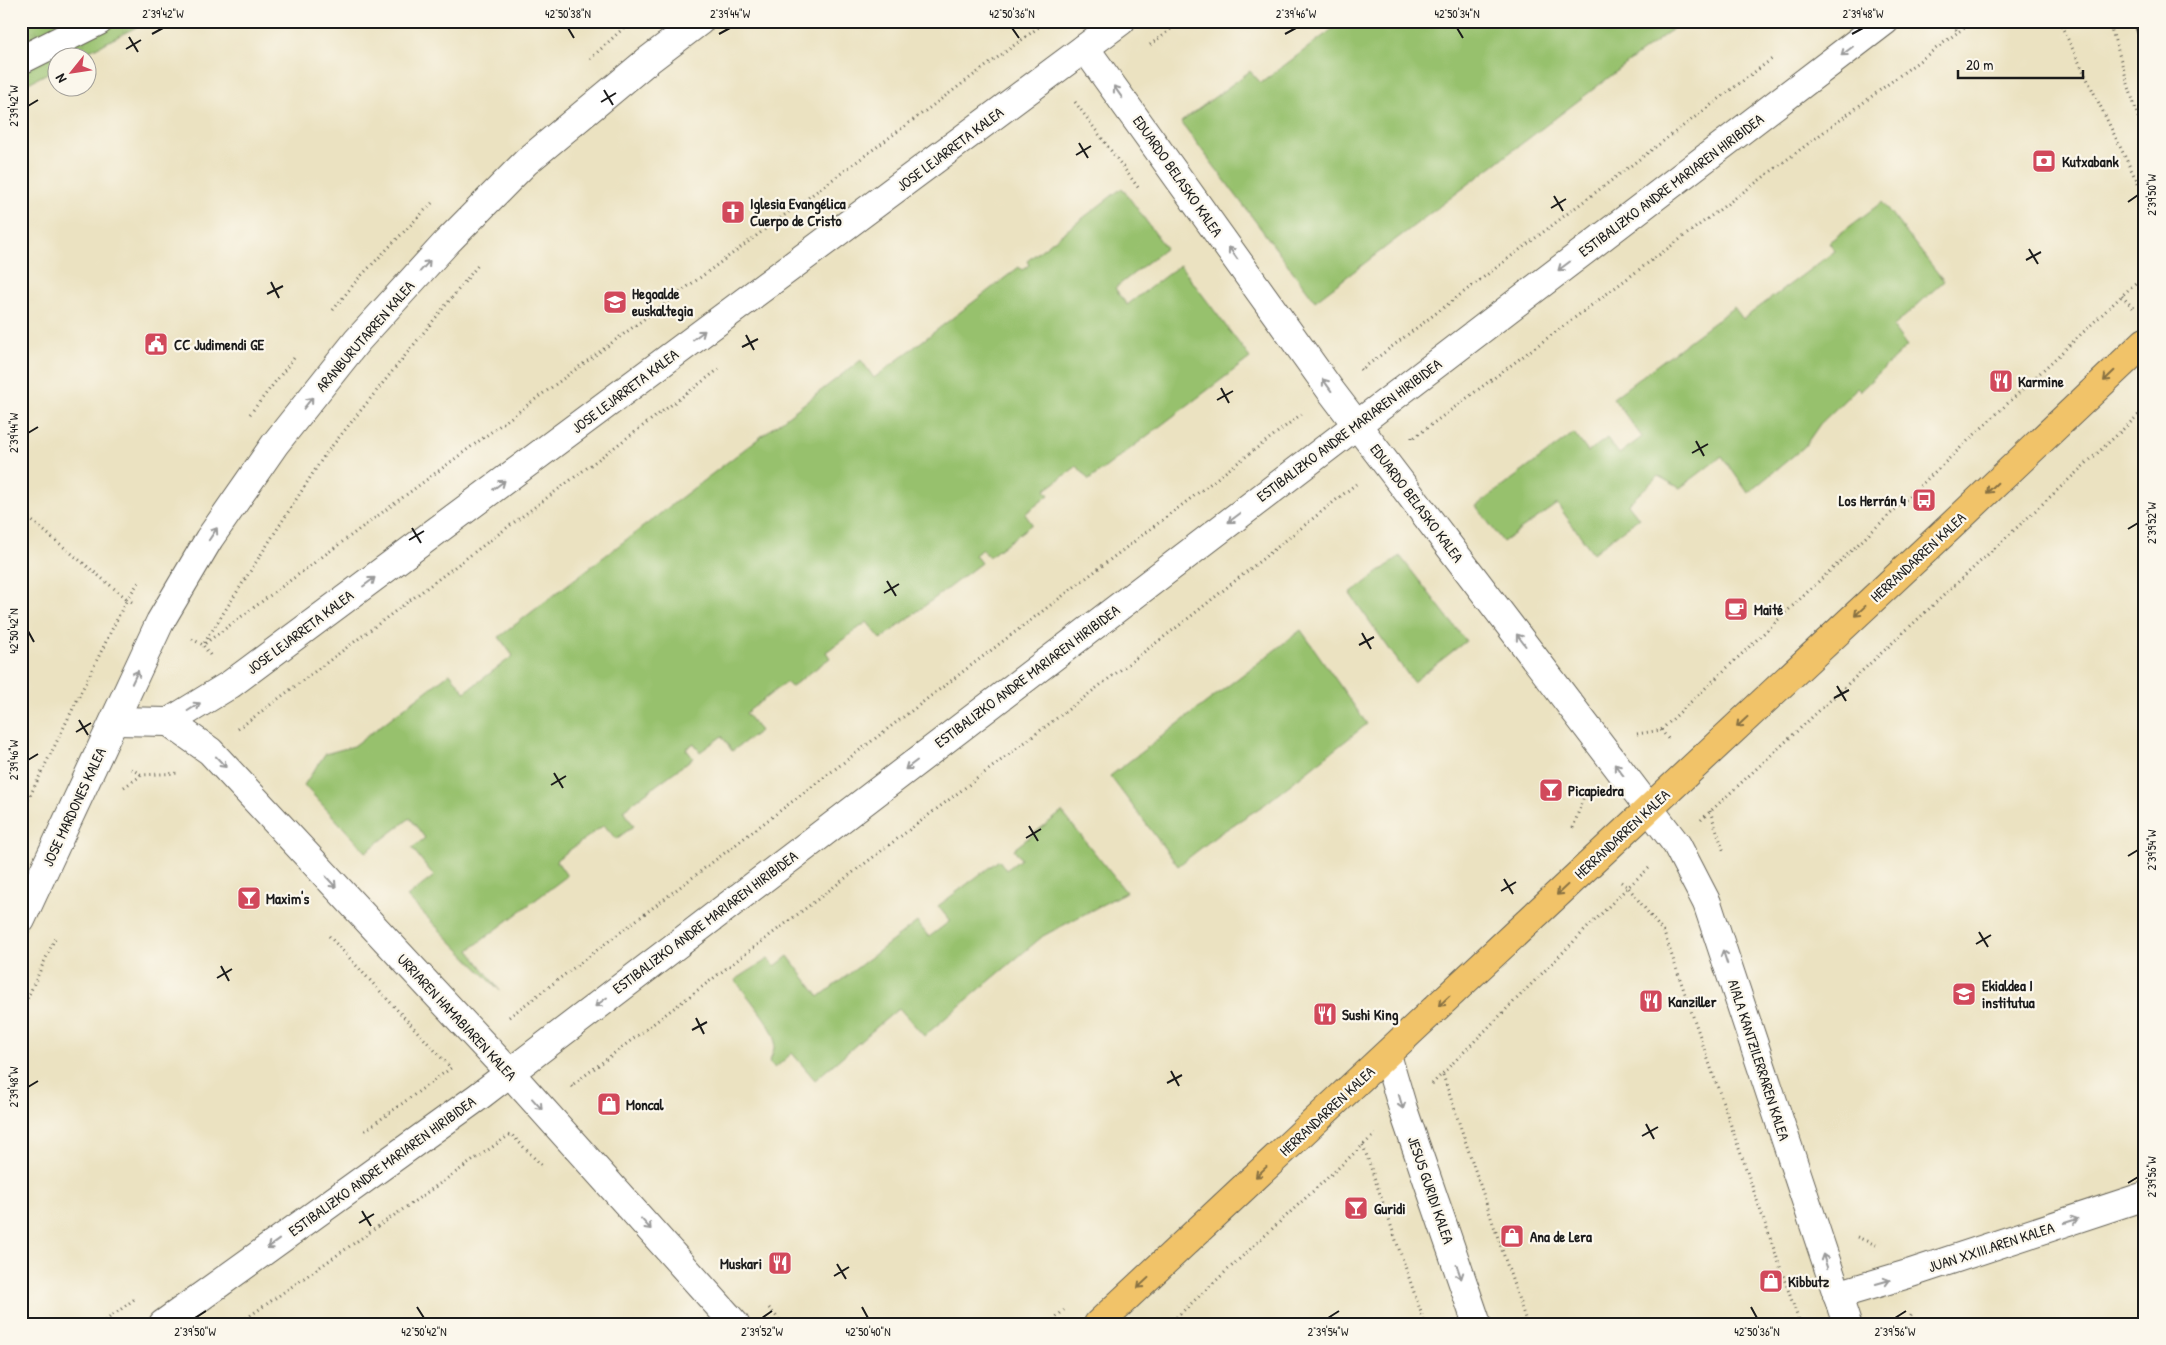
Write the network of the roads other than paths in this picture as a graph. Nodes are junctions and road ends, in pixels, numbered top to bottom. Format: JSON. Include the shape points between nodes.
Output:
{"nodes":[{"id":1,"x":98,"y":21,"type":"edge"},
{"id":2,"x":700,"y":21,"type":"edge"},
{"id":3,"x":1121,"y":21,"type":"edge"},
{"id":4,"x":1885,"y":21,"type":"edge"},
{"id":5,"x":1085,"y":48,"type":"junction"},
{"id":6,"x":21,"y":60,"type":"edge"},
{"id":7,"x":2145,"y":342,"type":"edge"},
{"id":8,"x":1356,"y":424,"type":"junction"},
{"id":9,"x":114,"y":721,"type":"junction"},
{"id":10,"x":169,"y":722,"type":"junction"},
{"id":11,"x":1648,"y":808,"type":"junction"},
{"id":12,"x":21,"y":920,"type":"edge"},
{"id":13,"x":1387,"y":1055,"type":"junction"},
{"id":14,"x":509,"y":1072,"type":"junction"},
{"id":15,"x":2145,"y":1196,"type":"edge"},
{"id":16,"x":1837,"y":1295,"type":"junction"},
{"id":17,"x":163,"y":1324,"type":"edge"},
{"id":18,"x":736,"y":1324,"type":"edge"},
{"id":19,"x":1098,"y":1324,"type":"edge"},
{"id":20,"x":1477,"y":1324,"type":"edge"},
{"id":21,"x":1847,"y":1324,"type":"edge"}],
"edges":[{"from":1,"to":6,"type":"street"},
{"from":9,"to":2,"type":"street","name":"ARANBURUTARREN KALEA","one_way":true,"via":[[160,622],[209,540],[275,444],[357,342],[447,242],[526,162]]},
{"from":3,"to":5,"type":"street","name":"JOSE LEJARRETA KALEA"},
{"from":4,"to":8,"type":"street","name":"ESTIBALIZKO ANDRE MARIAREN HIRIBIDEA","one_way":true},
{"from":8,"to":5,"type":"street","name":"EDUARDO BELASKO KALEA","one_way":true},
{"from":10,"to":5,"type":"street","name":"JOSE LEJARRETA KALEA","one_way":true,"via":[[231,684]]},
{"from":7,"to":11,"type":"main road","name":"HERRANDARREN KALEA","one_way":true},
{"from":11,"to":8,"type":"street","name":"EDUARDO BELASKO KALEA","one_way":true},
{"from":8,"to":14,"type":"street","name":"ESTIBALIZKO ANDRE MARIAREN HIRIBIDEA","one_way":true},
{"from":9,"to":10,"type":"street"},
{"from":9,"to":12,"type":"street","name":"JOSE MARDONES KALEA"},
{"from":10,"to":14,"type":"street","name":"URRIAREN HAMABIAREN KALEA","one_way":true,"via":[[210,751]]},
{"from":11,"to":13,"type":"main road","name":"HERRANDARREN KALEA","one_way":true},
{"from":16,"to":11,"type":"street","name":"AIALA KANTZILERRAREN KALEA","one_way":true,"via":[[1707,903],[1677,845]]},
{"from":13,"to":19,"type":"main road","name":"HERRANDARREN KALEA","one_way":true},
{"from":13,"to":20,"type":"street","name":"JESUS GURIDI KALEA","one_way":true},
{"from":14,"to":17,"type":"street","name":"ESTIBALIZKO ANDRE MARIAREN HIRIBIDEA","one_way":true},
{"from":14,"to":18,"type":"street","name":"URRIAREN HAMABIAREN KALEA","one_way":true},
{"from":16,"to":15,"type":"street","name":"JUAN XXIII.AREN KALEA","one_way":true},
{"from":16,"to":21,"type":"street","name":"AIALA KANTZILERRAREN KALEA"}]}
